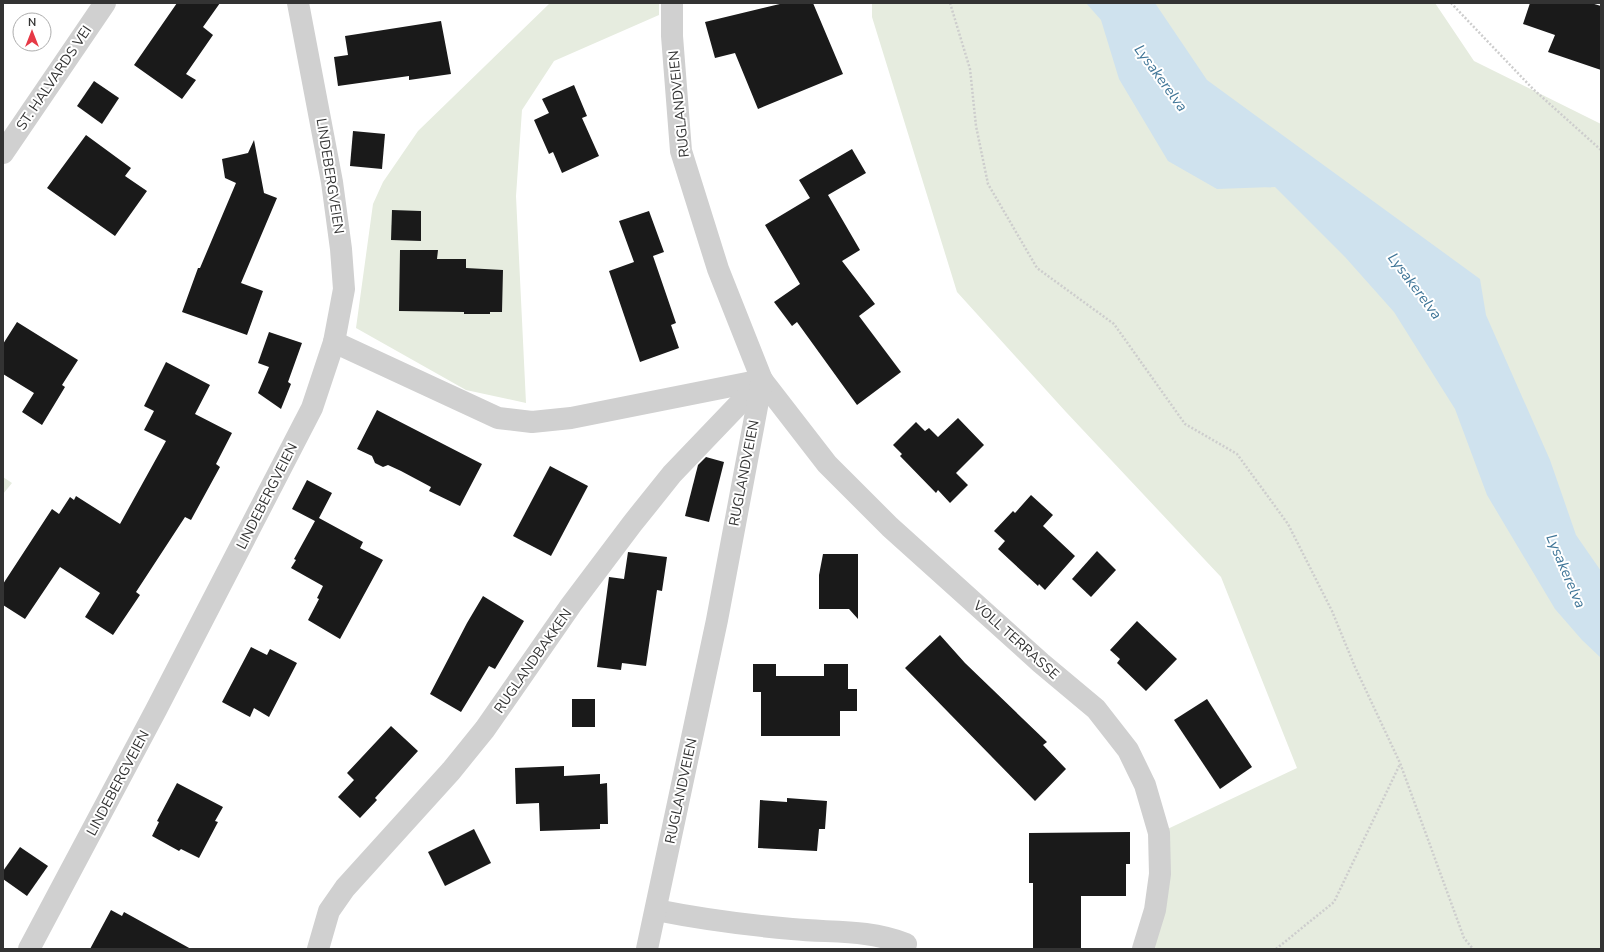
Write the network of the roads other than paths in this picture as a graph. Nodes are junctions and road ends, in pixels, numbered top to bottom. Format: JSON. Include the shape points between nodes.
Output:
{"nodes":[{"id":1,"x":105,"y":3,"type":"edge"},
{"id":2,"x":298,"y":3,"type":"edge"},
{"id":3,"x":672,"y":3,"type":"edge"},
{"id":4,"x":3,"y":153,"type":"edge"},
{"id":5,"x":334,"y":342,"type":"junction"},
{"id":6,"x":762,"y":380,"type":"junction"},
{"id":7,"x":656,"y":910,"type":"junction"},
{"id":8,"x":906,"y":944,"type":"dead end"},
{"id":9,"x":29,"y":949,"type":"edge"},
{"id":10,"x":318,"y":949,"type":"edge"},
{"id":11,"x":647,"y":949,"type":"edge"},
{"id":12,"x":1143,"y":949,"type":"edge"}],
"edges":[{"from":1,"to":4,"type":"street","name":"ST. HALVARDS VEI"},
{"from":2,"to":5,"type":"street","name":"LINDEBERGVEIEN","via":[[332,182],[341,249],[344,289]]},
{"from":3,"to":6,"type":"street","name":"RUGLANDVEIEN","via":[[672,36],[681,151],[718,269]]},
{"from":5,"to":6,"type":"street","via":[[498,418],[532,422],[571,418]]},
{"from":5,"to":9,"type":"street","name":"LINDEBERGVEIEN","via":[[312,408]]},
{"from":6,"to":7,"type":"street","name":"RUGLANDVEIEN","via":[[717,620]]},
{"from":6,"to":10,"type":"street","name":"RUGLANDBAKKEN","via":[[672,474],[571,605],[485,729],[451,771],[345,888],[329,911]]},
{"from":6,"to":12,"type":"street","name":"VOLL TERRASSE","via":[[827,464],[896,532],[1040,663],[1096,709],[1128,750],[1145,785],[1159,833],[1160,874],[1155,910]]},
{"from":7,"to":8,"type":"street","via":[[703,919],[792,930],[864,932]]},
{"from":7,"to":11,"type":"street","name":"RUGLANDVEIEN"}]}
